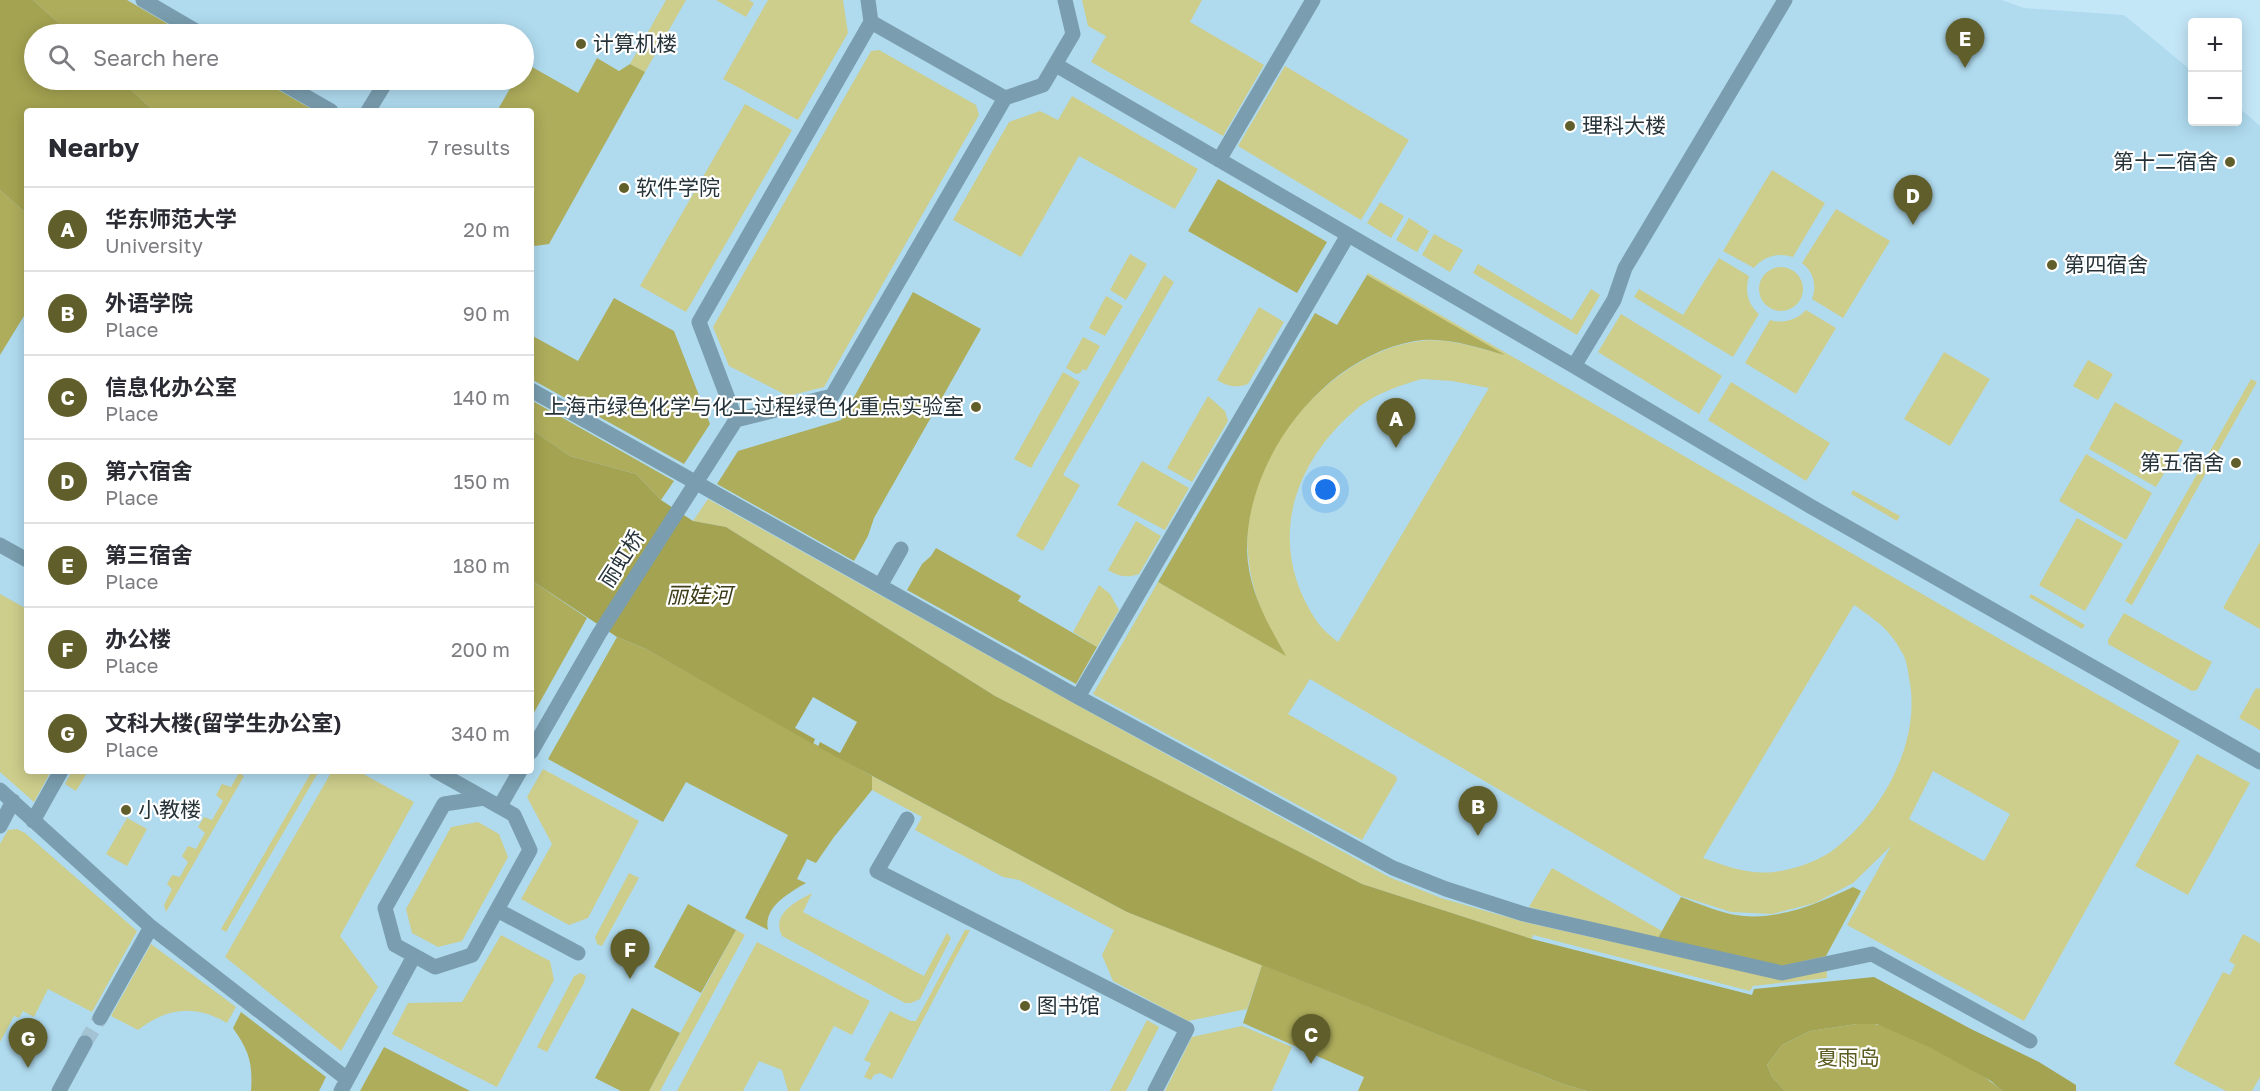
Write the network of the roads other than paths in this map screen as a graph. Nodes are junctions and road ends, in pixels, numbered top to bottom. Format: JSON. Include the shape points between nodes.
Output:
{"nodes":[{"id":1,"x":143,"y":0,"type":"edge"},
{"id":2,"x":868,"y":0,"type":"edge"},
{"id":3,"x":1065,"y":0,"type":"edge"},
{"id":4,"x":1313,"y":0,"type":"edge"},
{"id":5,"x":1785,"y":0,"type":"edge"},
{"id":6,"x":871,"y":22,"type":"junction"},
{"id":7,"x":184,"y":24,"type":"edge"},
{"id":8,"x":1056,"y":65,"type":"junction"},
{"id":9,"x":295,"y":90,"type":"edge"},
{"id":10,"x":381,"y":90,"type":"edge"},
{"id":11,"x":1005,"y":98,"type":"junction"},
{"id":12,"x":326,"y":108,"type":"edge"},
{"id":13,"x":370,"y":108,"type":"edge"},
{"id":14,"x":1219,"y":160,"type":"junction"},
{"id":15,"x":1348,"y":235,"type":"junction"},
{"id":16,"x":1574,"y":366,"type":"junction"},
{"id":17,"x":534,"y":392,"type":"edge"},
{"id":18,"x":736,"y":420,"type":"junction"},
{"id":19,"x":696,"y":483,"type":"junction"},
{"id":20,"x":0,"y":545,"type":"edge"},
{"id":21,"x":901,"y":549,"type":"dead end"},
{"id":22,"x":24,"y":557,"type":"edge"},
{"id":23,"x":880,"y":586,"type":"junction"},
{"id":24,"x":1078,"y":697,"type":"junction"},
{"id":25,"x":534,"y":747,"type":"edge"},
{"id":26,"x":2260,"y":762,"type":"edge"},
{"id":27,"x":59,"y":774,"type":"edge"},
{"id":28,"x":441,"y":774,"type":"edge"},
{"id":29,"x":518,"y":774,"type":"edge"},
{"id":30,"x":0,"y":789,"type":"edge"},
{"id":31,"x":484,"y":798,"type":"junction"},
{"id":32,"x":13,"y":801,"type":"junction"},
{"id":33,"x":500,"y":806,"type":"junction"},
{"id":34,"x":907,"y":819,"type":"dead end"},
{"id":35,"x":33,"y":821,"type":"junction"},
{"id":36,"x":0,"y":826,"type":"edge"},
{"id":37,"x":497,"y":910,"type":"junction"},
{"id":38,"x":151,"y":927,"type":"junction"},
{"id":39,"x":578,"y":953,"type":"dead end"},
{"id":40,"x":414,"y":956,"type":"junction"},
{"id":41,"x":100,"y":1018,"type":"tunnel mouth"},
{"id":42,"x":2030,"y":1041,"type":"dead end"},
{"id":43,"x":85,"y":1043,"type":"tunnel mouth"},
{"id":44,"x":344,"y":1085,"type":"edge"},
{"id":45,"x":59,"y":1091,"type":"edge"},
{"id":46,"x":1155,"y":1091,"type":"edge"}],
"edges":[{"from":1,"to":7,"type":"lane"},
{"from":2,"to":6,"type":"lane"},
{"from":3,"to":8,"type":"lane","via":[[1073,34]]},
{"from":4,"to":14,"type":"lane"},
{"from":5,"to":16,"type":"lane","via":[[1625,268],[1614,300]]},
{"from":6,"to":11,"type":"lane"},
{"from":6,"to":18,"type":"lane","via":[[699,322]]},
{"from":8,"to":11,"type":"lane","via":[[1043,86]]},
{"from":8,"to":14,"type":"lane"},
{"from":9,"to":12,"type":"lane"},
{"from":10,"to":13,"type":"lane"},
{"from":11,"to":18,"type":"lane","via":[[832,396]]},
{"from":14,"to":15,"type":"lane"},
{"from":15,"to":16,"type":"lane"},
{"from":15,"to":24,"type":"lane"},
{"from":16,"to":26,"type":"lane"},
{"from":17,"to":19,"type":"lane"},
{"from":18,"to":19,"type":"lane","name":"丽虹桥"},
{"from":19,"to":23,"type":"lane"},
{"from":19,"to":25,"type":"lane","name":"丽虹桥","via":[[599,634]]},
{"from":20,"to":22,"type":"lane"},
{"from":21,"to":23,"type":"lane"},
{"from":23,"to":24,"type":"lane"},
{"from":24,"to":42,"type":"lane","via":[[1393,868],[1446,889],[1524,914],[1782,973],[1872,954]]},
{"from":27,"to":35,"type":"lane"},
{"from":28,"to":31,"type":"lane"},
{"from":29,"to":33,"type":"lane"},
{"from":30,"to":32,"type":"lane"},
{"from":31,"to":33,"type":"lane"},
{"from":31,"to":40,"type":"lane","via":[[444,804],[386,908],[395,945]]},
{"from":32,"to":35,"type":"lane"},
{"from":32,"to":36,"type":"lane"},
{"from":33,"to":37,"type":"lane","via":[[514,815],[530,850]]},
{"from":34,"to":46,"type":"lane","via":[[877,871],[1187,1029]]},
{"from":35,"to":38,"type":"lane"},
{"from":37,"to":39,"type":"lane"},
{"from":37,"to":40,"type":"lane","via":[[472,956],[435,967]]},
{"from":38,"to":41,"type":"lane"},
{"from":38,"to":44,"type":"lane"},
{"from":40,"to":44,"type":"lane"},
{"from":43,"to":45,"type":"lane"}]}
